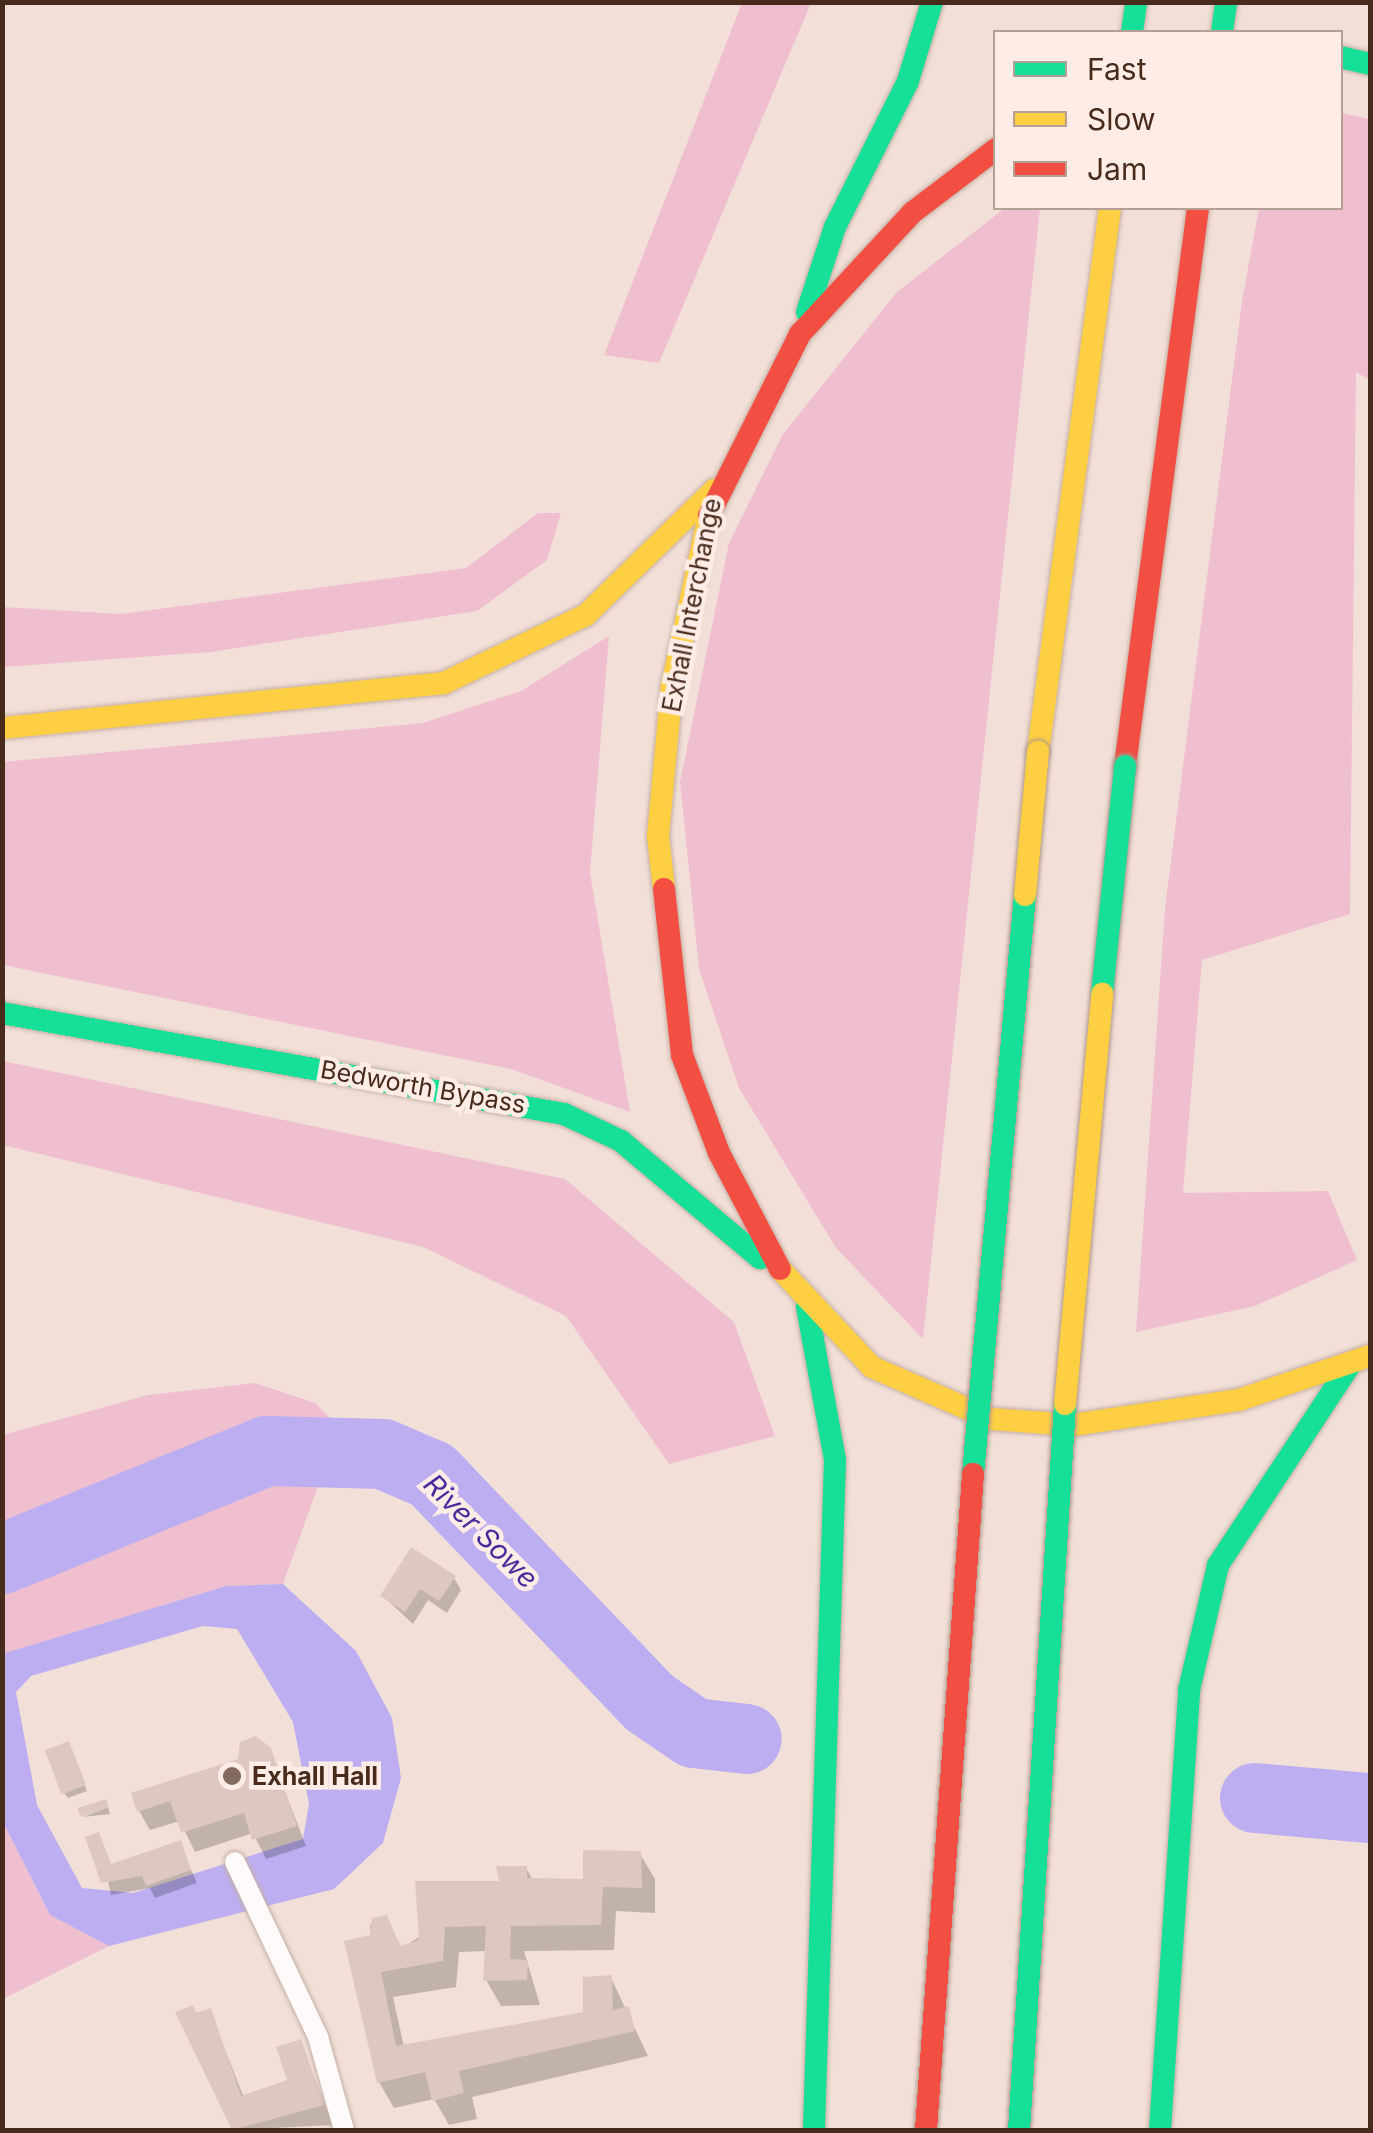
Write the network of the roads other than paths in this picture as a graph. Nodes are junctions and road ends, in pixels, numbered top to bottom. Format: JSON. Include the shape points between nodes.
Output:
{"nodes":[{"id":1,"x":932,"y":2,"type":"edge"},
{"id":2,"x":1136,"y":2,"type":"edge"},
{"id":3,"x":1226,"y":2,"type":"edge"},
{"id":4,"x":1132,"y":30,"type":"edge"},
{"id":5,"x":1222,"y":30,"type":"edge"},
{"id":6,"x":1343,"y":58,"type":"edge"},
{"id":7,"x":1370,"y":64,"type":"edge"},
{"id":8,"x":993,"y":152,"type":"edge"},
{"id":9,"x":1110,"y":210,"type":"edge"},
{"id":10,"x":1198,"y":210,"type":"edge"},
{"id":11,"x":800,"y":334,"type":"junction"},
{"id":12,"x":714,"y":490,"type":"junction"},
{"id":13,"x":2,"y":728,"type":"edge"},
{"id":14,"x":2,"y":1013,"type":"edge"},
{"id":15,"x":788,"y":1284,"type":"junction"},
{"id":16,"x":807,"y":1307,"type":"junction"},
{"id":17,"x":1360,"y":1360,"type":"edge"},
{"id":18,"x":235,"y":1862,"type":"dead end"},
{"id":19,"x":344,"y":2130,"type":"edge"},
{"id":20,"x":814,"y":2130,"type":"edge"},
{"id":21,"x":926,"y":2130,"type":"edge"},
{"id":22,"x":1019,"y":2130,"type":"edge"},
{"id":23,"x":1160,"y":2130,"type":"edge"}],
"edges":[{"from":1,"to":11,"type":"highway","via":[[908,82],[835,227]]},
{"from":2,"to":4,"type":"highway"},
{"from":3,"to":5,"type":"highway"},
{"from":6,"to":7,"type":"highway"},
{"from":8,"to":11,"type":"highway","name":"Exhall Interchange","via":[[912,212]]},
{"from":9,"to":21,"type":"highway","bridge":true,"via":[[1038,752],[950,1736]]},
{"from":10,"to":22,"type":"highway","bridge":true,"via":[[1125,766],[1073,1271]]},
{"from":11,"to":12,"type":"highway","name":"Exhall Interchange"},
{"from":12,"to":13,"type":"highway","via":[[586,615],[444,684]]},
{"from":12,"to":15,"type":"highway","name":"Exhall Interchange","via":[[672,686],[658,836],[670,1000],[719,1153]]},
{"from":14,"to":15,"type":"highway","name":"Bedworth Bypass","via":[[564,1114],[674,1180]]},
{"from":15,"to":16,"type":"highway","name":"Exhall Interchange"},
{"from":16,"to":17,"type":"highway","name":"Exhall Interchange","via":[[872,1367],[991,1419],[1072,1425],[1154,1415]]},
{"from":16,"to":20,"type":"highway","via":[[836,1460]]},
{"from":17,"to":23,"type":"highway","via":[[1218,1565],[1189,1690]]},
{"from":18,"to":19,"type":"lane","via":[[318,2037]]}]}
